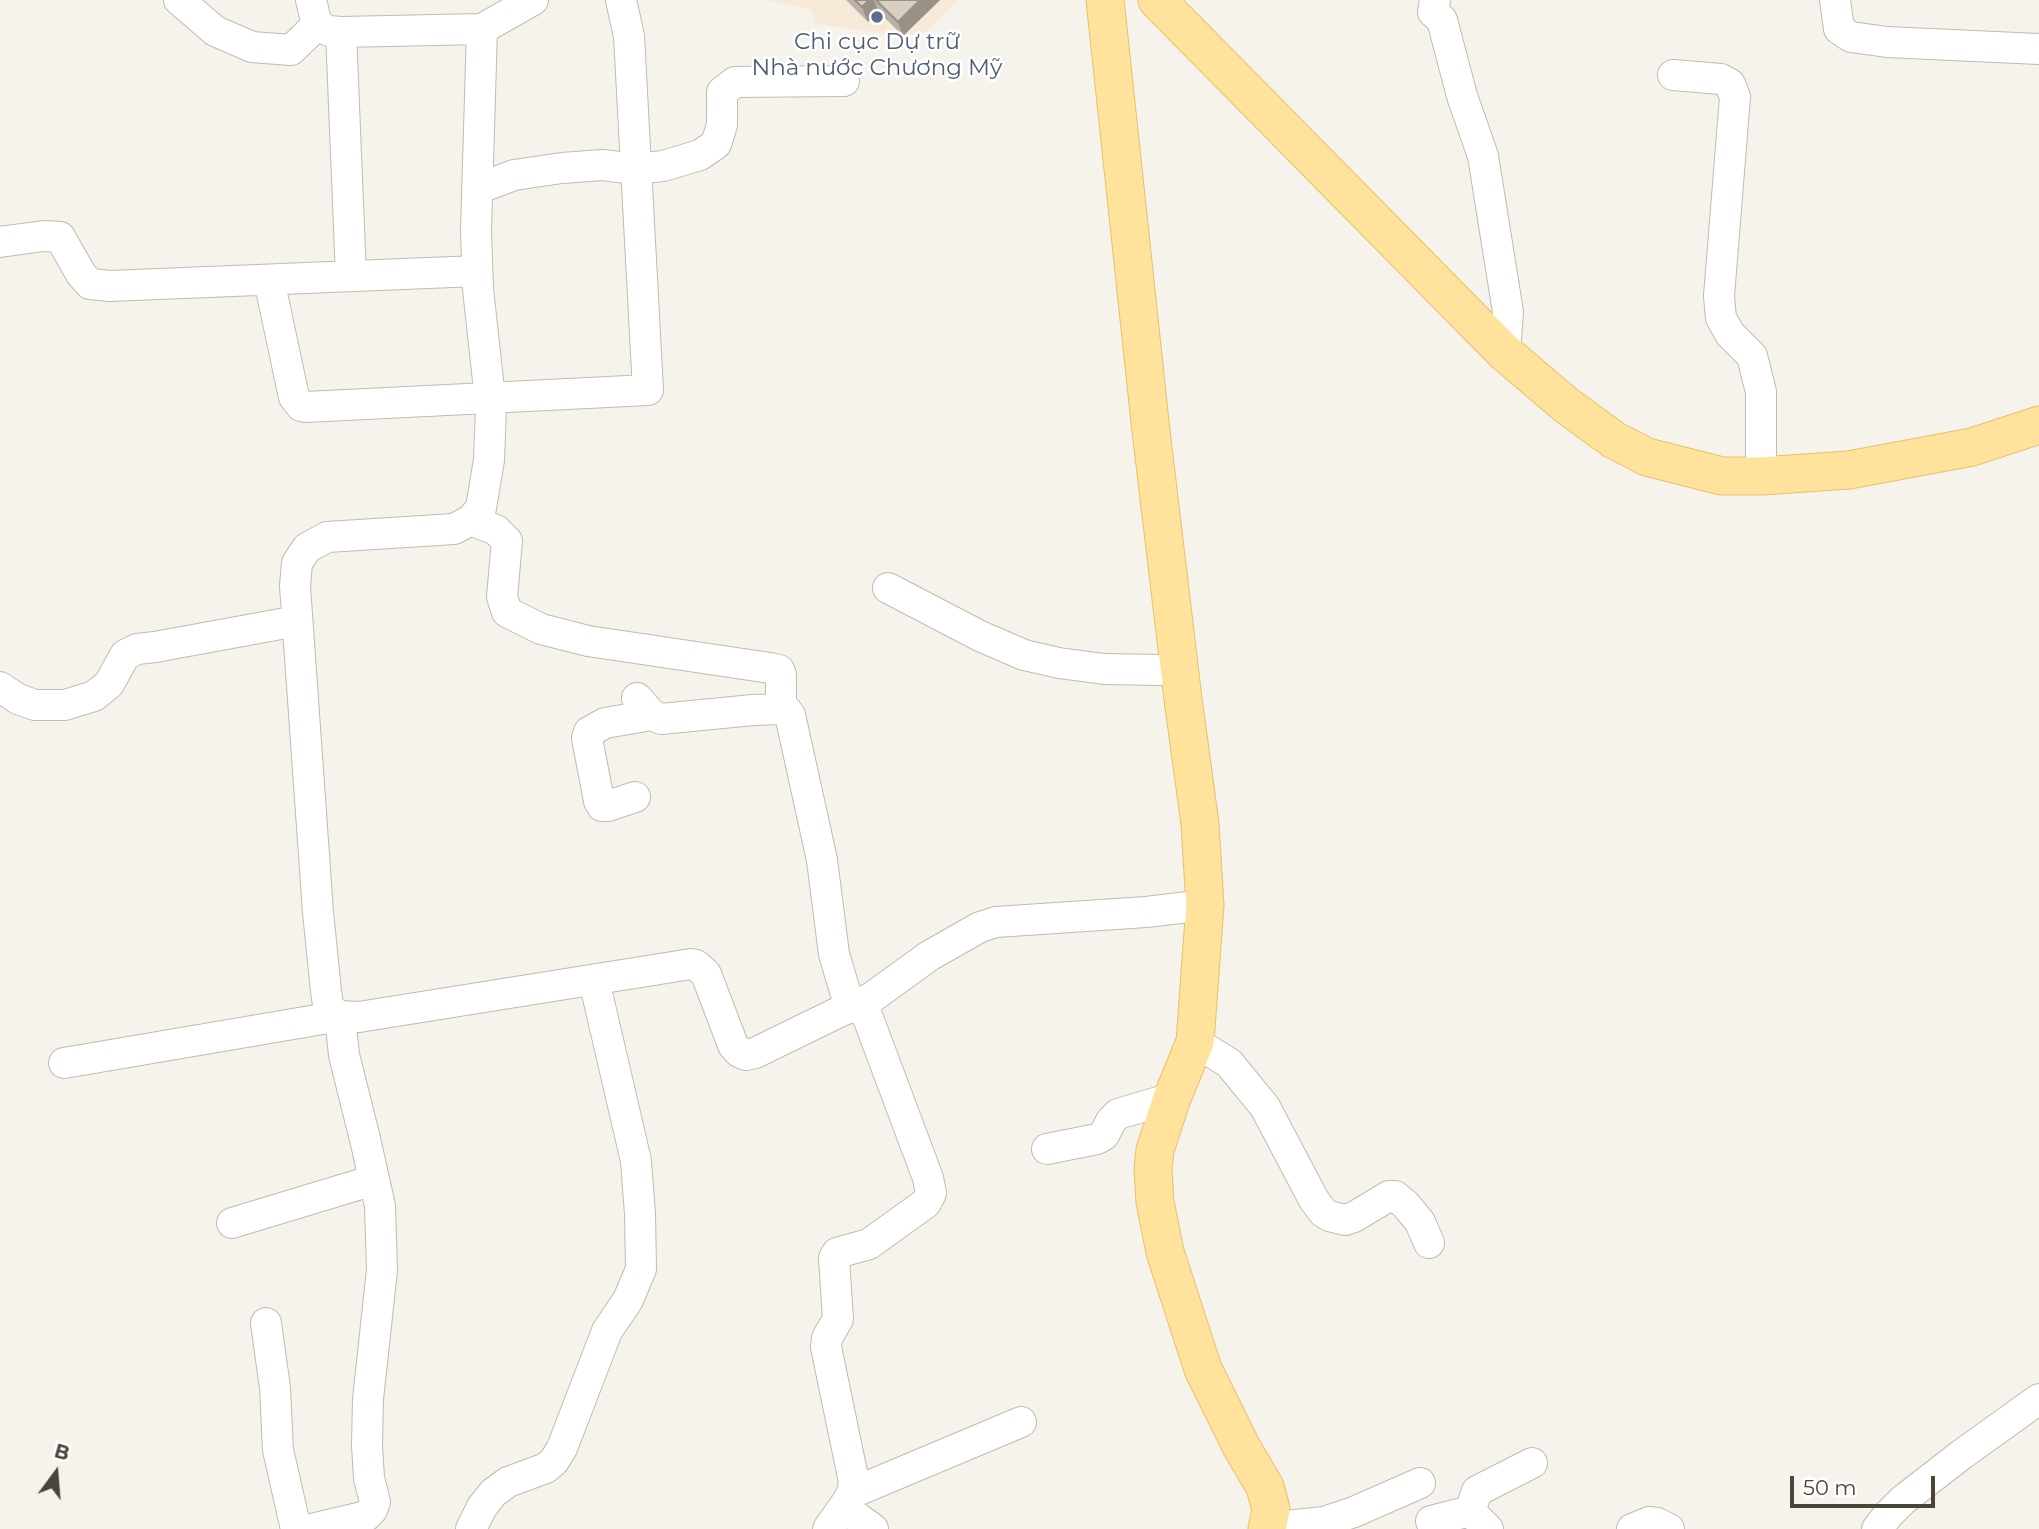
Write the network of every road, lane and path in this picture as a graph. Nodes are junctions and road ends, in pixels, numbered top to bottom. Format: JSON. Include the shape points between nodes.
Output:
{"nodes":[{"id":1,"x":179,"y":0,"type":"edge"},
{"id":2,"x":533,"y":0,"type":"edge"},
{"id":3,"x":621,"y":0,"type":"edge"},
{"id":4,"x":1105,"y":0,"type":"edge"},
{"id":5,"x":1157,"y":0,"type":"edge"},
{"id":6,"x":1435,"y":0,"type":"edge"},
{"id":7,"x":1835,"y":0,"type":"edge"},
{"id":8,"x":494,"y":16,"type":"edge"},
{"id":9,"x":323,"y":19,"type":"edge"},
{"id":10,"x":2039,"y":49,"type":"edge"},
{"id":11,"x":1673,"y":75,"type":"dead end"},
{"id":12,"x":844,"y":81,"type":"dead end"},
{"id":13,"x":636,"y":169,"type":"junction"},
{"id":14,"x":477,"y":189,"type":"junction"},
{"id":15,"x":0,"y":232,"type":"edge"},
{"id":16,"x":0,"y":242,"type":"edge"},
{"id":17,"x":477,"y":271,"type":"junction"},
{"id":18,"x":351,"y":276,"type":"junction"},
{"id":19,"x":269,"y":280,"type":"junction"},
{"id":20,"x":1505,"y":353,"type":"junction"},
{"id":21,"x":490,"y":398,"type":"junction"},
{"id":22,"x":2039,"y":425,"type":"edge"},
{"id":23,"x":1761,"y":476,"type":"junction"},
{"id":24,"x":471,"y":520,"type":"junction"},
{"id":25,"x":888,"y":588,"type":"dead end"},
{"id":26,"x":297,"y":621,"type":"junction"},
{"id":27,"x":1179,"y":667,"type":"junction"},
{"id":28,"x":0,"y":687,"type":"edge"},
{"id":29,"x":781,"y":709,"type":"junction"},
{"id":30,"x":635,"y":797,"type":"dead end"},
{"id":31,"x":1205,"y":905,"type":"junction"},
{"id":32,"x":594,"y":981,"type":"junction"},
{"id":33,"x":856,"y":1005,"type":"junction"},
{"id":34,"x":340,"y":1016,"type":"junction"},
{"id":35,"x":1195,"y":1042,"type":"junction"},
{"id":36,"x":64,"y":1063,"type":"dead end"},
{"id":37,"x":1172,"y":1098,"type":"junction"},
{"id":38,"x":1046,"y":1149,"type":"dead end"},
{"id":39,"x":374,"y":1180,"type":"junction"},
{"id":40,"x":232,"y":1223,"type":"dead end"},
{"id":41,"x":1429,"y":1243,"type":"dead end"},
{"id":42,"x":266,"y":1323,"type":"dead end"},
{"id":43,"x":2039,"y":1399,"type":"edge"},
{"id":44,"x":1021,"y":1422,"type":"dead end"},
{"id":45,"x":1532,"y":1463,"type":"dead end"},
{"id":46,"x":1420,"y":1483,"type":"dead end"},
{"id":47,"x":848,"y":1499,"type":"junction"},
{"id":48,"x":1479,"y":1520,"type":"edge"},
{"id":49,"x":1431,"y":1521,"type":"dead end"},
{"id":50,"x":296,"y":1529,"type":"edge"},
{"id":51,"x":311,"y":1529,"type":"edge"},
{"id":52,"x":471,"y":1529,"type":"edge"},
{"id":53,"x":828,"y":1529,"type":"edge"},
{"id":54,"x":873,"y":1529,"type":"edge"},
{"id":55,"x":1267,"y":1529,"type":"edge"},
{"id":56,"x":1632,"y":1529,"type":"edge"},
{"id":57,"x":1669,"y":1529,"type":"edge"},
{"id":58,"x":1877,"y":1529,"type":"edge"}],
"edges":[{"from":1,"to":9,"type":"street","via":[[215,31],[252,47],[291,50]]},
{"from":2,"to":8,"type":"street"},
{"from":3,"to":13,"type":"street","via":[[629,36]]},
{"from":4,"to":27,"type":"main road"},
{"from":5,"to":20,"type":"main road"},
{"from":6,"to":20,"type":"street","via":[[1433,12],[1442,20],[1483,156],[1508,312]]},
{"from":7,"to":10,"type":"street","via":[[1839,29],[1851,37]]},
{"from":8,"to":9,"type":"street"},
{"from":8,"to":14,"type":"street"},
{"from":9,"to":18,"type":"street"},
{"from":11,"to":23,"type":"street","via":[[1721,79],[1730,84],[1735,97],[1718,296],[1721,318],[1752,356],[1761,391]]},
{"from":12,"to":13,"type":"street","via":[[735,82],[722,92],[722,125],[716,144],[700,155]]},
{"from":13,"to":14,"type":"street","via":[[602,165],[514,175]]},
{"from":13,"to":21,"type":"street","via":[[648,390]]},
{"from":14,"to":17,"type":"street"},
{"from":15,"to":16,"type":"street"},
{"from":16,"to":19,"type":"street","via":[[60,237],[90,284]]},
{"from":17,"to":18,"type":"street"},
{"from":17,"to":21,"type":"street"},
{"from":18,"to":19,"type":"street"},
{"from":19,"to":21,"type":"street","via":[[295,397],[301,406]]},
{"from":20,"to":23,"type":"main road","via":[[1566,405],[1614,440],[1647,457],[1722,476]]},
{"from":21,"to":24,"type":"street","via":[[489,460],[481,508]]},
{"from":22,"to":23,"type":"main road","via":[[1972,447],[1863,468]]},
{"from":24,"to":26,"type":"street","via":[[454,529],[327,537],[307,548],[297,563]]},
{"from":24,"to":29,"type":"street","via":[[496,530],[507,541],[502,597],[507,612],[541,629],[588,640],[779,670]]},
{"from":25,"to":27,"type":"street","via":[[1024,655],[1104,669]]},
{"from":26,"to":28,"type":"street","via":[[137,649],[125,655],[108,684],[94,696],[65,705],[35,705]]},
{"from":26,"to":34,"type":"street","via":[[326,991],[328,1005]]},
{"from":27,"to":31,"type":"main road","via":[[1200,824]]},
{"from":29,"to":30,"type":"street","via":[[662,719],[645,706],[589,732],[602,806]]},
{"from":29,"to":33,"type":"street","via":[[792,722],[822,860],[834,954]]},
{"from":31,"to":33,"type":"street","via":[[996,922],[929,956]]},
{"from":31,"to":35,"type":"main road"},
{"from":32,"to":33,"type":"street","via":[[696,965],[709,980],[733,1045],[746,1055]]},
{"from":32,"to":34,"type":"street","via":[[359,1017]]},
{"from":32,"to":52,"type":"street","via":[[636,1161],[641,1269],[607,1331],[554,1461],[493,1493]]},
{"from":33,"to":47,"type":"street","via":[[931,1193],[926,1203],[869,1244],[836,1253],[834,1258],[838,1320],[826,1347],[854,1482]]},
{"from":34,"to":36,"type":"street"},
{"from":34,"to":39,"type":"street","via":[[344,1055]]},
{"from":35,"to":37,"type":"main road"},
{"from":35,"to":41,"type":"street","via":[[1229,1063],[1265,1107],[1323,1212],[1345,1220],[1395,1196],[1420,1222]]},
{"from":37,"to":38,"type":"street","via":[[1118,1114],[1097,1139]]},
{"from":37,"to":55,"type":"main road","via":[[1153,1169],[1165,1252],[1203,1369],[1265,1487],[1271,1509]]},
{"from":39,"to":40,"type":"street"},
{"from":39,"to":51,"type":"street","via":[[380,1206],[382,1270],[368,1399],[369,1478],[375,1502],[366,1516]]},
{"from":42,"to":50,"type":"street","via":[[278,1450]]},
{"from":43,"to":58,"type":"street","via":[[1903,1500]]},
{"from":44,"to":47,"type":"street"},
{"from":45,"to":48,"type":"street","via":[[1477,1491]]},
{"from":46,"to":55,"type":"street","via":[[1354,1512]]},
{"from":47,"to":53,"type":"street"},
{"from":47,"to":54,"type":"street","via":[[854,1515]]},
{"from":48,"to":49,"type":"street"},
{"from":56,"to":57,"type":"street","via":[[1649,1522]]}]}
